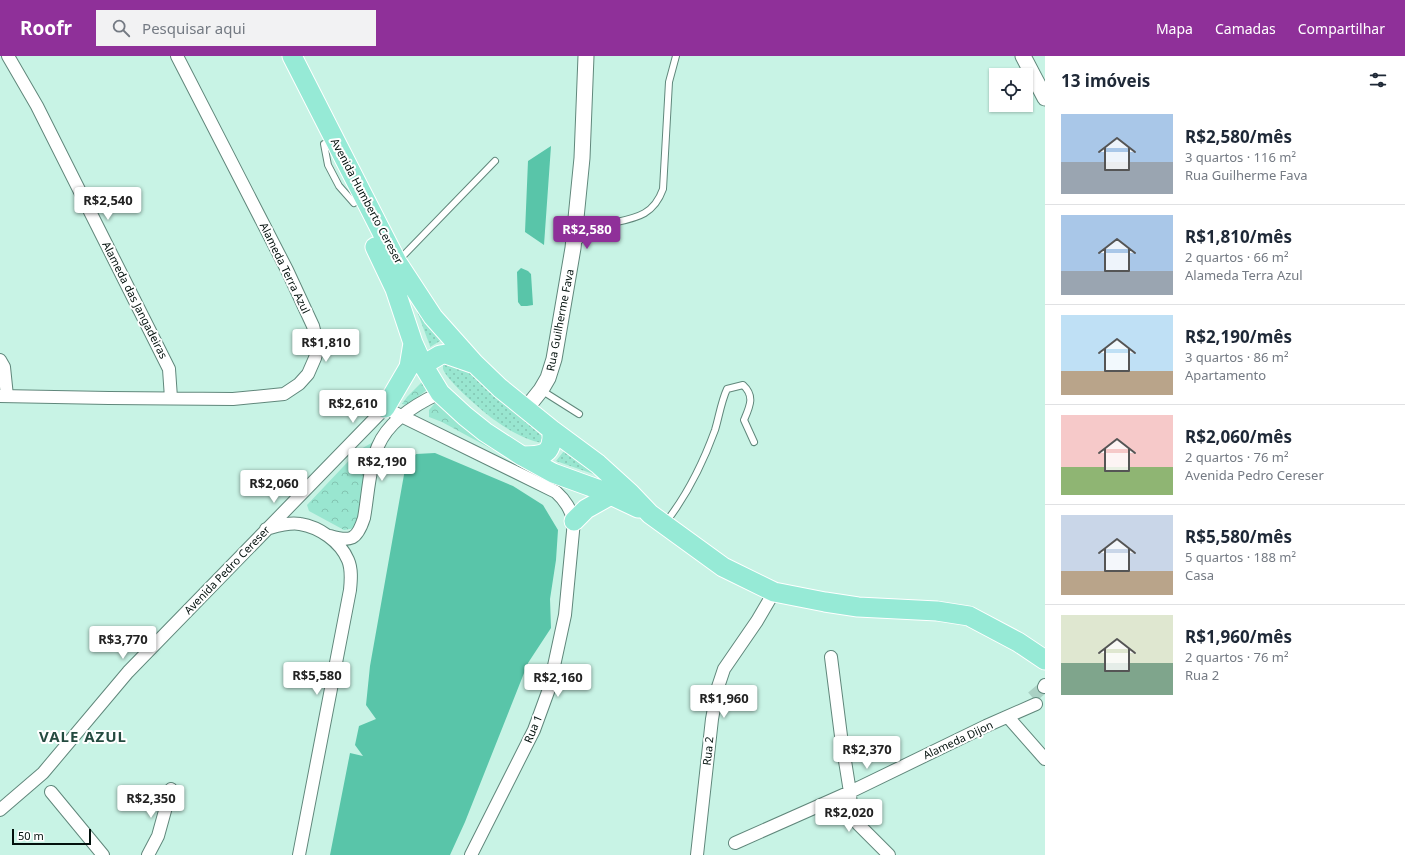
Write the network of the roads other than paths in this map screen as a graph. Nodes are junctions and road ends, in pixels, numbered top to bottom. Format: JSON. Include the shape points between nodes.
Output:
{"nodes":[{"id":1,"x":8,"y":56,"type":"edge"},
{"id":2,"x":178,"y":56,"type":"edge"},
{"id":3,"x":278,"y":56,"type":"edge"},
{"id":4,"x":292,"y":56,"type":"edge"},
{"id":5,"x":586,"y":56,"type":"edge"},
{"id":6,"x":676,"y":56,"type":"edge"},
{"id":7,"x":1023,"y":56,"type":"edge"},
{"id":8,"x":1045,"y":98,"type":"edge"},
{"id":9,"x":495,"y":161,"type":"dead end"},
{"id":10,"x":573,"y":248,"type":"junction"},
{"id":11,"x":397,"y":262,"type":"junction"},
{"id":12,"x":413,"y":343,"type":"junction"},
{"id":13,"x":0,"y":360,"type":"edge"},
{"id":14,"x":474,"y":363,"type":"junction"},
{"id":15,"x":423,"y":365,"type":"junction"},
{"id":16,"x":541,"y":390,"type":"junction"},
{"id":17,"x":440,"y":393,"type":"junction"},
{"id":18,"x":3,"y":396,"type":"edge"},
{"id":19,"x":171,"y":398,"type":"junction"},
{"id":20,"x":524,"y":408,"type":"junction"},
{"id":21,"x":394,"y":412,"type":"junction"},
{"id":22,"x":579,"y":414,"type":"dead end"},
{"id":23,"x":552,"y":430,"type":"junction"},
{"id":24,"x":754,"y":442,"type":"dead end"},
{"id":25,"x":522,"y":456,"type":"junction"},
{"id":26,"x":611,"y":495,"type":"junction"},
{"id":27,"x":298,"y":496,"type":"junction"},
{"id":28,"x":657,"y":519,"type":"junction"},
{"id":29,"x":574,"y":521,"type":"junction"},
{"id":30,"x":299,"y":524,"type":"junction"},
{"id":31,"x":266,"y":529,"type":"junction"},
{"id":32,"x":328,"y":536,"type":"junction"},
{"id":33,"x":774,"y":592,"type":"junction"},
{"id":34,"x":831,"y":657,"type":"dead end"},
{"id":35,"x":1045,"y":660,"type":"edge"},
{"id":36,"x":1034,"y":701,"type":"tunnel mouth"},
{"id":37,"x":1012,"y":715,"type":"junction"},
{"id":38,"x":1045,"y":759,"type":"edge"},
{"id":39,"x":171,"y":789,"type":"dead end"},
{"id":40,"x":51,"y":792,"type":"dead end"},
{"id":41,"x":850,"y":792,"type":"junction"},
{"id":42,"x":0,"y":810,"type":"edge"},
{"id":43,"x":735,"y":843,"type":"dead end"},
{"id":44,"x":103,"y":855,"type":"edge"},
{"id":45,"x":148,"y":855,"type":"edge"},
{"id":46,"x":299,"y":855,"type":"edge"},
{"id":47,"x":471,"y":855,"type":"edge"},
{"id":48,"x":697,"y":855,"type":"edge"},
{"id":49,"x":888,"y":855,"type":"edge"}],
"edges":[{"from":1,"to":19,"type":"street","name":"Alameda das Jangadeiras","via":[[37,106],[169,369]]},
{"from":2,"to":19,"type":"street","name":"Alameda Terra Azul","via":[[287,270],[313,326],[318,346],[308,374],[284,394],[234,398]]},
{"from":3,"to":12,"type":"main road","name":"Avenida Humberto Cereser","via":[[396,288]]},
{"from":4,"to":11,"type":"main road","name":"Avenida Humberto Cereser"},
{"from":5,"to":10,"type":"street","name":"Rua Guilherme Fava","via":[[582,158]]},
{"from":6,"to":10,"type":"lane","via":[[669,82],[663,189],[659,200],[642,216],[594,227]]},
{"from":7,"to":8,"type":"street"},
{"from":9,"to":11,"type":"lane"},
{"from":10,"to":16,"type":"street","name":"Rua Guilherme Fava","via":[[554,359]]},
{"from":11,"to":14,"type":"main road","name":"Avenida Humberto Cereser","via":[[434,317]]},
{"from":12,"to":15,"type":"main road","name":"Avenida Humberto Cereser"},
{"from":12,"to":21,"type":"main road","via":[[409,367]]},
{"from":13,"to":18,"type":"street","via":[[4,367]]},
{"from":14,"to":15,"type":"main road","via":[[446,354]]},
{"from":14,"to":20,"type":"main road","name":"Avenida Humberto Cereser"},
{"from":15,"to":17,"type":"main road","name":"Avenida Humberto Cereser"},
{"from":15,"to":21,"type":"street","name":"Avenida Pedro Cereser"},
{"from":16,"to":20,"type":"street","name":"Rua Guilherme Fava"},
{"from":16,"to":22,"type":"lane"},
{"from":17,"to":21,"type":"street"},
{"from":17,"to":25,"type":"main road","name":"Avenida Humberto Cereser","via":[[485,432]]},
{"from":18,"to":19,"type":"street","name":"Alameda Terra Azul"},
{"from":20,"to":23,"type":"main road","name":"Avenida Humberto Cereser"},
{"from":21,"to":27,"type":"street","name":"Avenida Pedro Cereser"},
{"from":21,"to":29,"type":"street","via":[[556,492],[566,501]]},
{"from":21,"to":32,"type":"street","via":[[390,427],[378,445],[361,527],[357,534],[346,540]]},
{"from":23,"to":25,"type":"main road","via":[[552,440],[544,454]]},
{"from":23,"to":28,"type":"main road","name":"Avenida Humberto Cereser","via":[[598,464]]},
{"from":24,"to":28,"type":"lane","via":[[744,420],[751,404],[748,390],[743,385],[727,389],[715,430],[683,499]]},
{"from":25,"to":26,"type":"main road","name":"Avenida Humberto Cereser","via":[[553,472]]},
{"from":26,"to":28,"type":"main road","name":"Avenida Humberto Cereser"},
{"from":26,"to":29,"type":"main road","via":[[586,509]]},
{"from":27,"to":30,"type":"street","via":[[296,508]]},
{"from":27,"to":31,"type":"street","name":"Avenida Pedro Cereser"},
{"from":28,"to":33,"type":"main road","name":"Avenida Humberto Cereser","via":[[723,567]]},
{"from":29,"to":47,"type":"street","name":"Rua 1","via":[[565,615],[549,689],[534,730]]},
{"from":30,"to":31,"type":"street"},
{"from":30,"to":32,"type":"street"},
{"from":31,"to":42,"type":"street","name":"Avenida Pedro Cereser","via":[[128,672],[43,774]]},
{"from":32,"to":46,"type":"street","via":[[348,560],[351,579]]},
{"from":33,"to":35,"type":"main road","name":"Avenida Humberto Cereser","via":[[858,607],[937,611],[969,616],[1018,642]]},
{"from":33,"to":48,"type":"street","name":"Rua 2","via":[[724,669],[718,687]]},
{"from":34,"to":41,"type":"street"},
{"from":36,"to":37,"type":"street"},
{"from":37,"to":38,"type":"street"},
{"from":37,"to":41,"type":"street","name":"Alameda Dijon"},
{"from":39,"to":45,"type":"street","via":[[158,836]]},
{"from":40,"to":44,"type":"street"},
{"from":41,"to":43,"type":"street","name":"Alameda Dijon"},
{"from":41,"to":49,"type":"street","via":[[851,811],[858,824]]}]}
